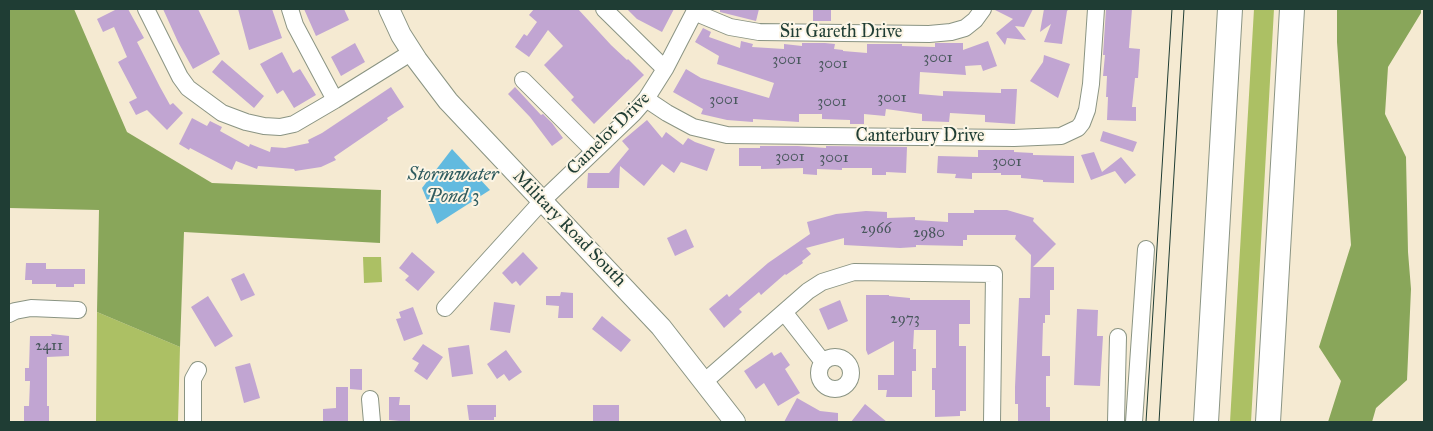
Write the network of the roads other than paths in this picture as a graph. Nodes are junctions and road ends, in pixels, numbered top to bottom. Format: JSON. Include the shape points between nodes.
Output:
{"nodes":[{"id":1,"x":146,"y":9,"type":"edge"},
{"id":2,"x":290,"y":9,"type":"edge"},
{"id":3,"x":388,"y":9,"type":"edge"},
{"id":4,"x":604,"y":9,"type":"edge"},
{"id":5,"x":983,"y":9,"type":"edge"},
{"id":6,"x":1096,"y":9,"type":"edge"},
{"id":7,"x":1230,"y":9,"type":"edge"},
{"id":8,"x":1292,"y":9,"type":"edge"},
{"id":9,"x":695,"y":11,"type":"edge"},
{"id":10,"x":412,"y":52,"type":"junction"},
{"id":11,"x":665,"y":70,"type":"junction"},
{"id":12,"x":523,"y":80,"type":"dead end"},
{"id":13,"x":335,"y":100,"type":"junction"},
{"id":14,"x":646,"y":100,"type":"junction"},
{"id":15,"x":594,"y":151,"type":"junction"},
{"id":16,"x":543,"y":200,"type":"junction"},
{"id":17,"x":1146,"y":249,"type":"dead end"},
{"id":18,"x":445,"y":308,"type":"dead end"},
{"id":19,"x":78,"y":310,"type":"dead end"},
{"id":20,"x":784,"y":312,"type":"junction"},
{"id":21,"x":9,"y":314,"type":"edge"},
{"id":22,"x":1118,"y":337,"type":"dead end"},
{"id":23,"x":823,"y":362,"type":"dead end"},
{"id":24,"x":198,"y":370,"type":"dead end"},
{"id":25,"x":704,"y":382,"type":"junction"},
{"id":26,"x":370,"y":399,"type":"dead end"},
{"id":27,"x":193,"y":422,"type":"edge"},
{"id":28,"x":372,"y":422,"type":"edge"},
{"id":29,"x":735,"y":422,"type":"edge"},
{"id":30,"x":992,"y":422,"type":"edge"},
{"id":31,"x":1116,"y":422,"type":"edge"},
{"id":32,"x":1134,"y":422,"type":"edge"},
{"id":33,"x":1206,"y":422,"type":"edge"},
{"id":34,"x":1268,"y":422,"type":"edge"}],
"edges":[{"from":1,"to":13,"type":"street","via":[[188,88],[222,113],[246,122],[280,127],[294,124]]},
{"from":2,"to":13,"type":"street","via":[[295,26]]},
{"from":3,"to":10,"type":"main road","name":"Military Road South"},
{"from":4,"to":11,"type":"street"},
{"from":5,"to":9,"type":"street","name":"Sir Gareth Drive","via":[[965,28],[929,34],[759,32],[730,27]]},
{"from":6,"to":14,"type":"street","name":"Canterbury Drive","via":[[1087,110],[1078,128],[1061,136],[727,135],[694,128]]},
{"from":7,"to":33,"type":"highway"},
{"from":8,"to":34,"type":"highway"},
{"from":9,"to":11,"type":"street","name":"Camelot Drive"},
{"from":10,"to":13,"type":"street"},
{"from":10,"to":16,"type":"main road","name":"Military Road South","via":[[453,108]]},
{"from":11,"to":14,"type":"street","name":"Camelot Drive"},
{"from":12,"to":15,"type":"street"},
{"from":14,"to":15,"type":"street","name":"Camelot Drive"},
{"from":15,"to":16,"type":"street","name":"Camelot Drive"},
{"from":16,"to":18,"type":"street","name":"Camelot Drive"},
{"from":16,"to":25,"type":"main road","name":"Military Road South","via":[[661,327]]},
{"from":17,"to":32,"type":"street"},
{"from":19,"to":21,"type":"street","via":[[31,308]]},
{"from":20,"to":23,"type":"street"},
{"from":20,"to":25,"type":"street"},
{"from":20,"to":30,"type":"street","via":[[822,282],[854,272],[994,274]]},
{"from":22,"to":31,"type":"street"},
{"from":24,"to":27,"type":"street","via":[[193,379]]},
{"from":25,"to":29,"type":"main road","name":"Military Road South"},
{"from":26,"to":28,"type":"street"}]}
